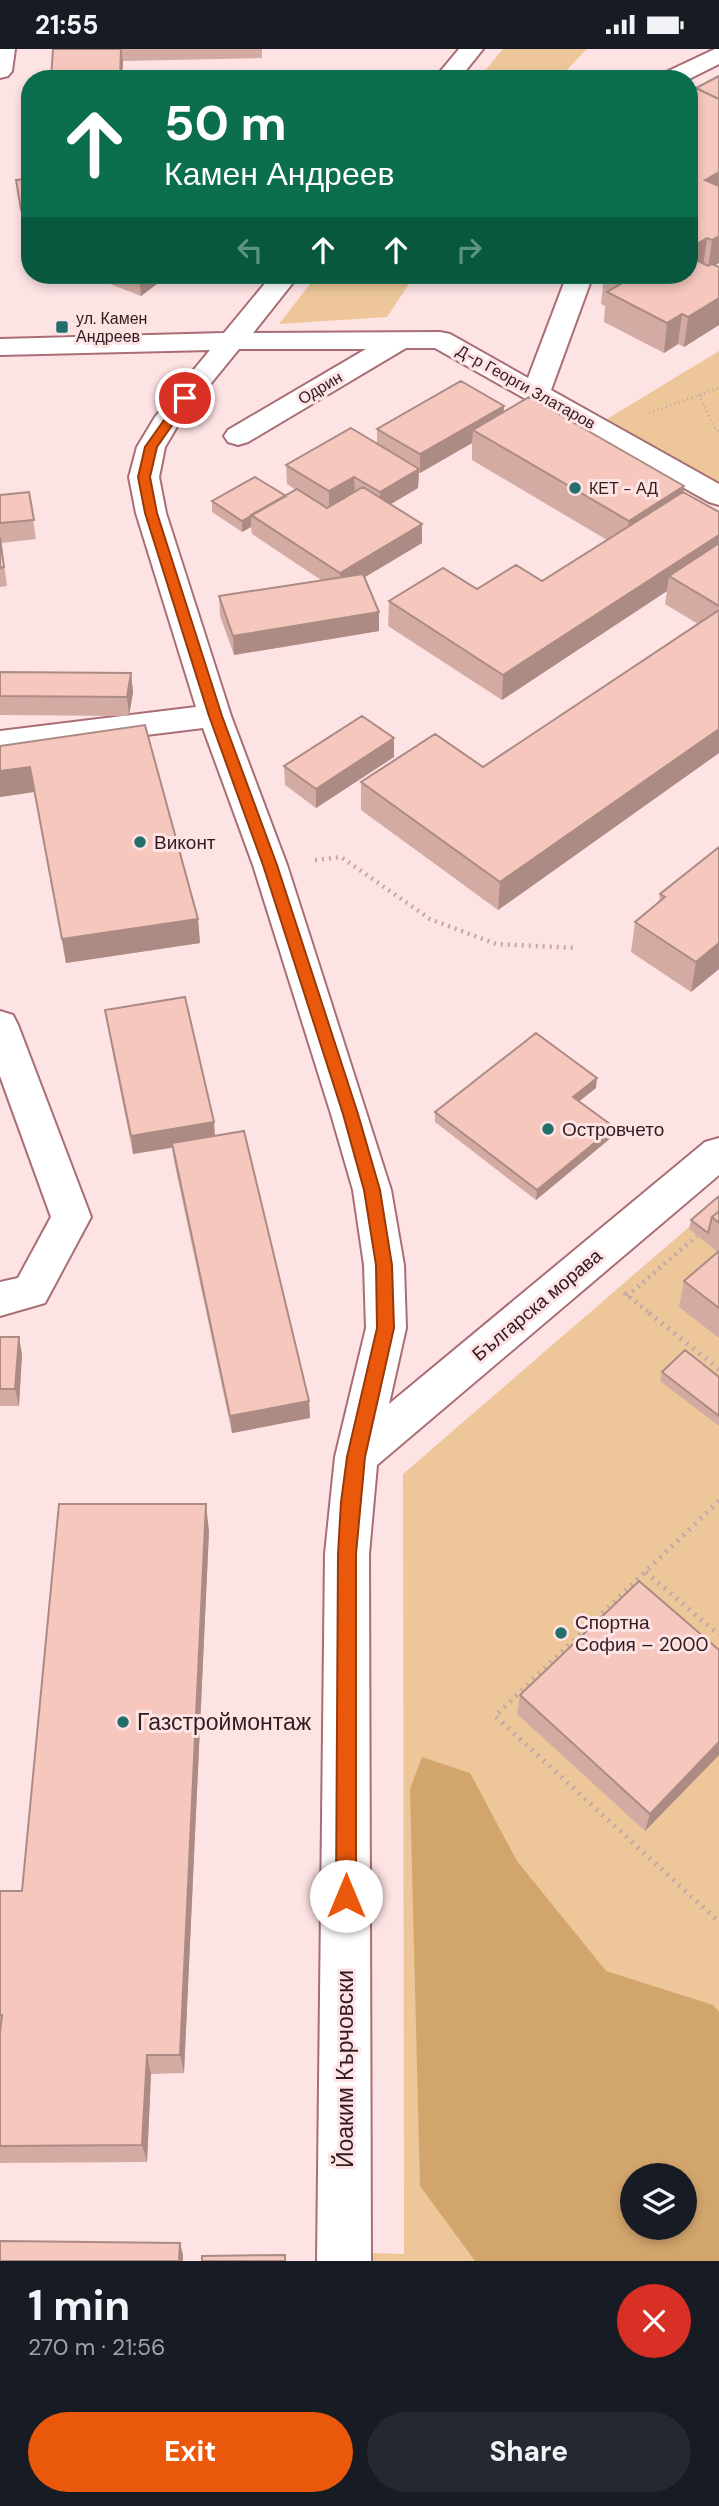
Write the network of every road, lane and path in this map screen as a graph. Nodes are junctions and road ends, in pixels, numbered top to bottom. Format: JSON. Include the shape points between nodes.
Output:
{"nodes":[{"id":1,"x":3,"y":49,"type":"edge"},
{"id":2,"x":471,"y":49,"type":"edge"},
{"id":3,"x":719,"y":55,"type":"edge"},
{"id":4,"x":454,"y":70,"type":"edge"},
{"id":5,"x":688,"y":70,"type":"edge"},
{"id":6,"x":0,"y":71,"type":"edge"},
{"id":7,"x":279,"y":284,"type":"edge"},
{"id":8,"x":577,"y":284,"type":"edge"},
{"id":9,"x":401,"y":340,"type":"junction"},
{"id":10,"x":232,"y":341,"type":"junction"},
{"id":11,"x":0,"y":347,"type":"edge"},
{"id":12,"x":719,"y":388,"type":"edge"},
{"id":13,"x":536,"y":393,"type":"junction"},
{"id":14,"x":699,"y":395,"type":"junction"},
{"id":15,"x":602,"y":430,"type":"junction"},
{"id":16,"x":719,"y":431,"type":"edge"},
{"id":17,"x":238,"y":436,"type":"dead end"},
{"id":18,"x":719,"y":496,"type":"edge"},
{"id":19,"x":215,"y":716,"type":"junction"},
{"id":20,"x":0,"y":743,"type":"edge"},
{"id":21,"x":270,"y":865,"type":"junction"},
{"id":22,"x":577,"y":948,"type":"dead end"},
{"id":23,"x":0,"y":1025,"type":"edge"},
{"id":24,"x":719,"y":1153,"type":"edge"},
{"id":25,"x":697,"y":1236,"type":"edge"},
{"id":26,"x":627,"y":1296,"type":"dead end"},
{"id":27,"x":0,"y":1299,"type":"edge"},
{"id":28,"x":661,"y":1323,"type":"dead end"},
{"id":29,"x":710,"y":1362,"type":"junction"},
{"id":30,"x":705,"y":1367,"type":"edge"},
{"id":31,"x":719,"y":1369,"type":"edge"},
{"id":32,"x":356,"y":1457,"type":"junction"},
{"id":33,"x":719,"y":1501,"type":"edge"},
{"id":34,"x":646,"y":1572,"type":"junction"},
{"id":35,"x":719,"y":1635,"type":"edge"},
{"id":36,"x":719,"y":1922,"type":"edge"},
{"id":37,"x":344,"y":2261,"type":"edge"}],
"edges":[{"from":1,"to":6,"type":"street"},
{"from":2,"to":4,"type":"street"},
{"from":3,"to":5,"type":"street"},
{"from":7,"to":10,"type":"street","name":"Йоаким Кърчовски"},
{"from":8,"to":13,"type":"street"},
{"from":9,"to":10,"type":"street","name":"Д-р Георги Златаров"},
{"from":9,"to":13,"type":"street","name":"Д-р Георги Златаров","via":[[440,340]]},
{"from":9,"to":17,"type":"street","name":"Одрин"},
{"from":10,"to":11,"type":"street","name":"Д-р Георги Златаров"},
{"from":10,"to":19,"type":"street","name":"Йоаким Кърчовски","via":[[169,417],[151,447],[144,477],[151,513]]},
{"from":12,"to":14,"type":"path"},
{"from":13,"to":15,"type":"street","name":"Д-р Георги Златаров"},
{"from":14,"to":15,"type":"path"},
{"from":14,"to":16,"type":"path"},
{"from":15,"to":18,"type":"street","name":"Д-р Георги Златаров"},
{"from":19,"to":20,"type":"street"},
{"from":19,"to":21,"type":"street","name":"Йоаким Кърчовски"},
{"from":21,"to":22,"type":"path","via":[[341,857],[430,919],[496,944]]},
{"from":21,"to":32,"type":"street","name":"Йоаким Кърчовски","via":[[372,1190],[384,1265],[386,1328]]},
{"from":23,"to":27,"type":"street","via":[[71,1217],[31,1291]]},
{"from":24,"to":32,"type":"street","name":"Българска морава"},
{"from":25,"to":26,"type":"path"},
{"from":28,"to":29,"type":"path"},
{"from":29,"to":30,"type":"path"},
{"from":29,"to":31,"type":"path"},
{"from":32,"to":37,"type":"street","name":"Йоаким Кърчовски","via":[[347,1554]]},
{"from":33,"to":34,"type":"path"},
{"from":34,"to":35,"type":"path"},
{"from":34,"to":36,"type":"path","via":[[495,1716]]}]}
